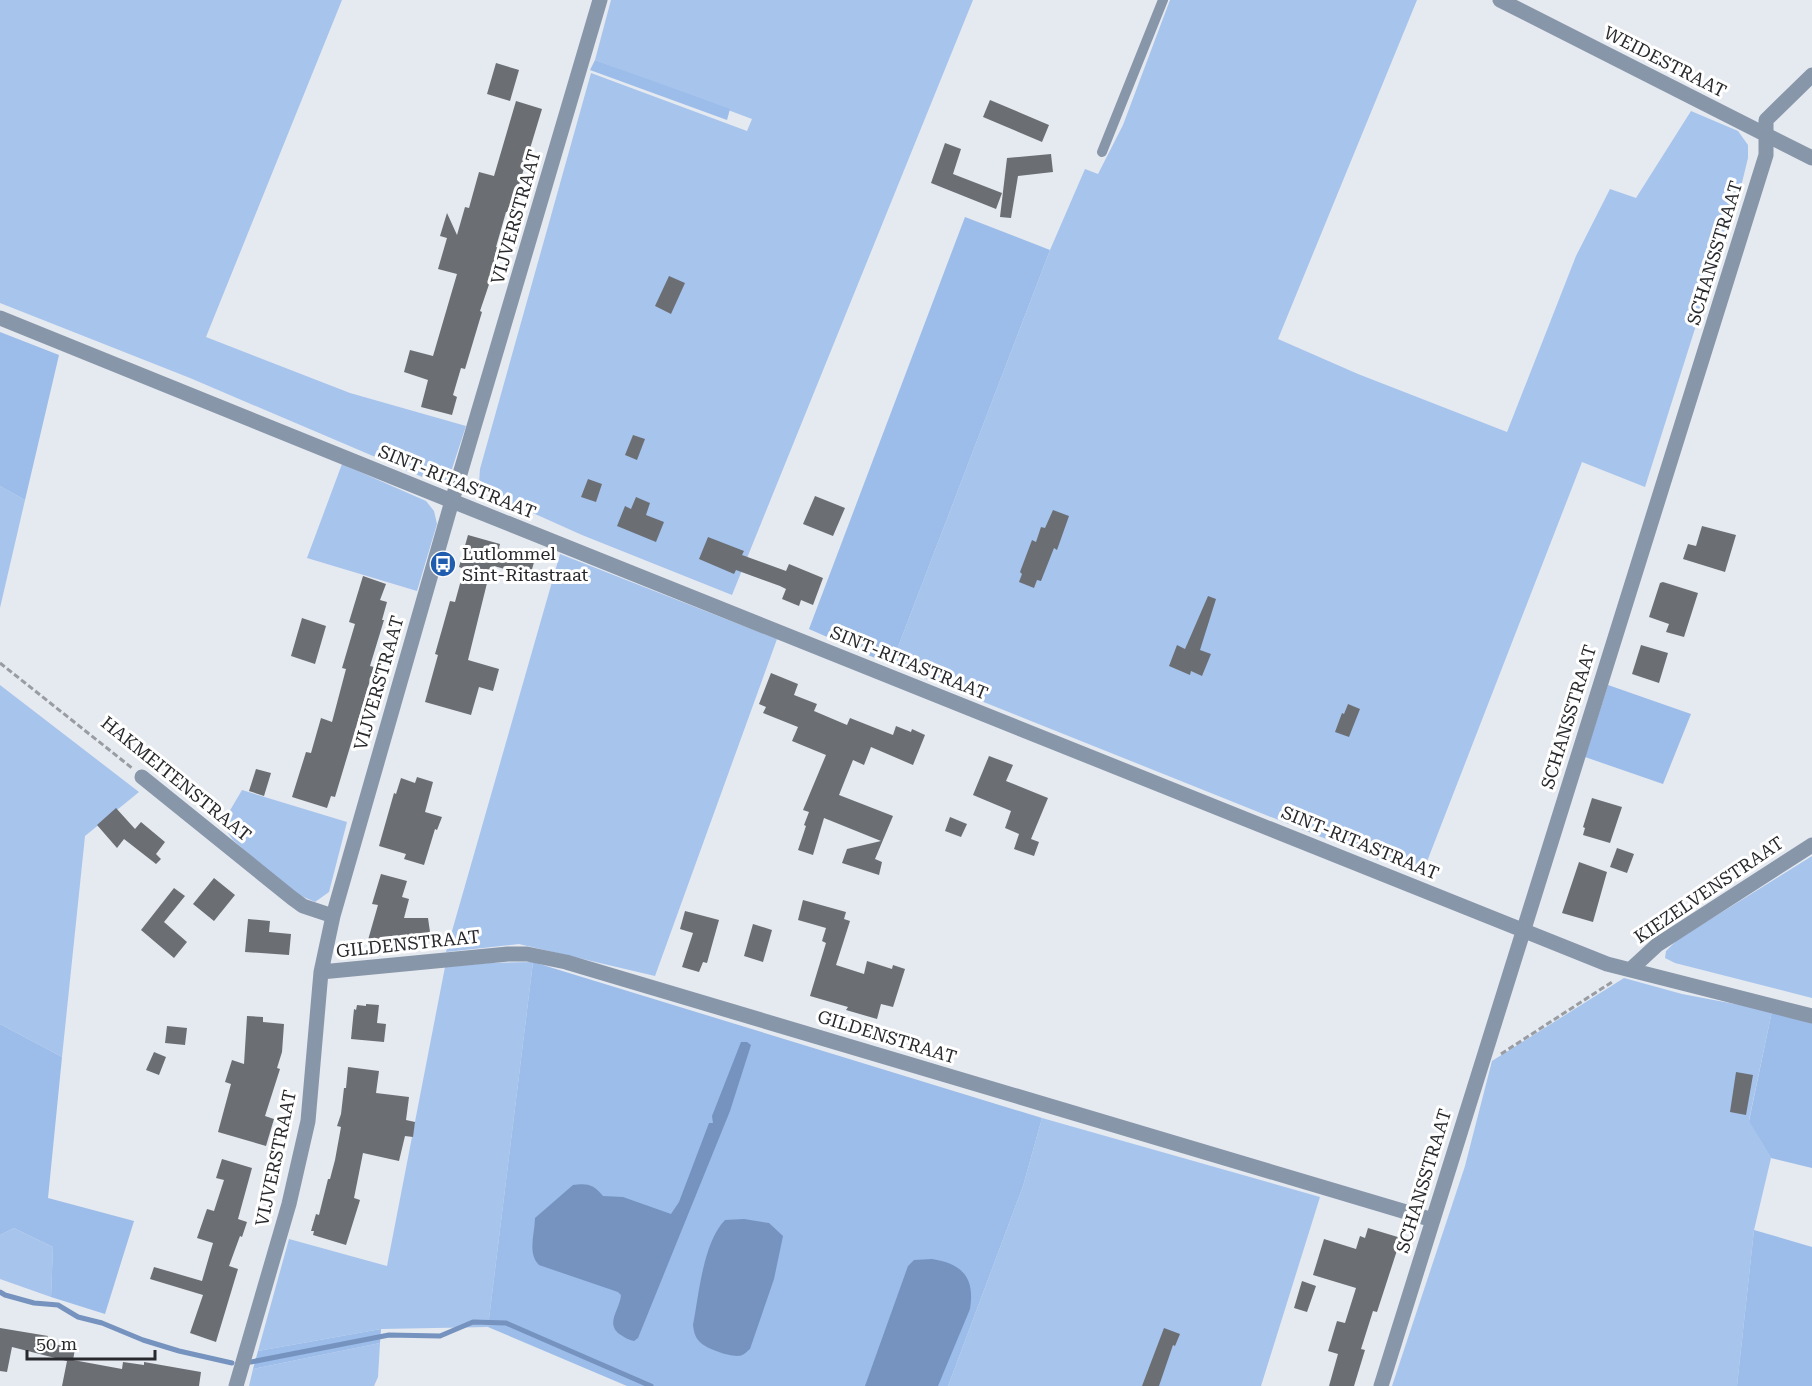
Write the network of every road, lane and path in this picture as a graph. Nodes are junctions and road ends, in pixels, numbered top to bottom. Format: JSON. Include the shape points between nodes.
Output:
{"nodes":[{"id":1,"x":600,"y":0,"type":"edge"},
{"id":2,"x":1163,"y":0,"type":"edge"},
{"id":3,"x":1500,"y":0,"type":"edge"},
{"id":4,"x":1812,"y":75,"type":"edge"},
{"id":5,"x":1767,"y":135,"type":"junction"},
{"id":6,"x":1102,"y":152,"type":"dead end"},
{"id":7,"x":1812,"y":158,"type":"edge"},
{"id":8,"x":0,"y":318,"type":"edge"},
{"id":9,"x":452,"y":501,"type":"junction"},
{"id":10,"x":0,"y":663,"type":"edge"},
{"id":11,"x":142,"y":777,"type":"joint"},
{"id":12,"x":1812,"y":845,"type":"edge"},
{"id":13,"x":333,"y":916,"type":"junction"},
{"id":14,"x":1523,"y":930,"type":"junction"},
{"id":15,"x":1630,"y":970,"type":"junction"},
{"id":16,"x":321,"y":972,"type":"junction"},
{"id":17,"x":1812,"y":1016,"type":"edge"},
{"id":18,"x":1480,"y":1068,"type":"junction"},
{"id":19,"x":1433,"y":1220,"type":"junction"},
{"id":20,"x":236,"y":1386,"type":"edge"},
{"id":21,"x":1382,"y":1386,"type":"edge"}],
"edges":[{"from":1,"to":9,"type":"street","name":"VIJVERSTRAAT"},
{"from":2,"to":6,"type":"lane"},
{"from":3,"to":5,"type":"street","name":"WEIDESTRAAT"},
{"from":4,"to":5,"type":"street","name":"SCHANSSTRAAT","via":[[1766,120]]},
{"from":5,"to":7,"type":"street","name":"WEIDESTRAAT"},
{"from":5,"to":14,"type":"street","name":"SCHANSSTRAAT","via":[[1766,155]]},
{"from":8,"to":9,"type":"street","name":"SINT-RITASTRAAT"},
{"from":9,"to":13,"type":"street","name":"VIJVERSTRAAT"},
{"from":9,"to":14,"type":"street","name":"SINT-RITASTRAAT"},
{"from":10,"to":11,"type":"path","name":"HAKMEITENSTRAAT"},
{"from":11,"to":13,"type":"street","name":"HAKMEITENSTRAAT","via":[[292,898]]},
{"from":12,"to":15,"type":"street","name":"KIEZELVENSTRAAT","via":[[1657,945]]},
{"from":13,"to":16,"type":"street","name":"VIJVERSTRAAT"},
{"from":14,"to":15,"type":"street","name":"SINT-RITASTRAAT"},
{"from":14,"to":18,"type":"street","name":"SCHANSSTRAAT"},
{"from":15,"to":17,"type":"street","name":"SINT-RITASTRAAT"},
{"from":15,"to":18,"type":"path"},
{"from":16,"to":19,"type":"street","name":"GILDENSTRAAT","via":[[508,954],[566,962]]},
{"from":16,"to":20,"type":"street","name":"VIJVERSTRAAT","via":[[308,1122],[289,1204]]},
{"from":18,"to":19,"type":"street","name":"SCHANSSTRAAT"},
{"from":19,"to":21,"type":"street","name":"SCHANSSTRAAT"}]}
